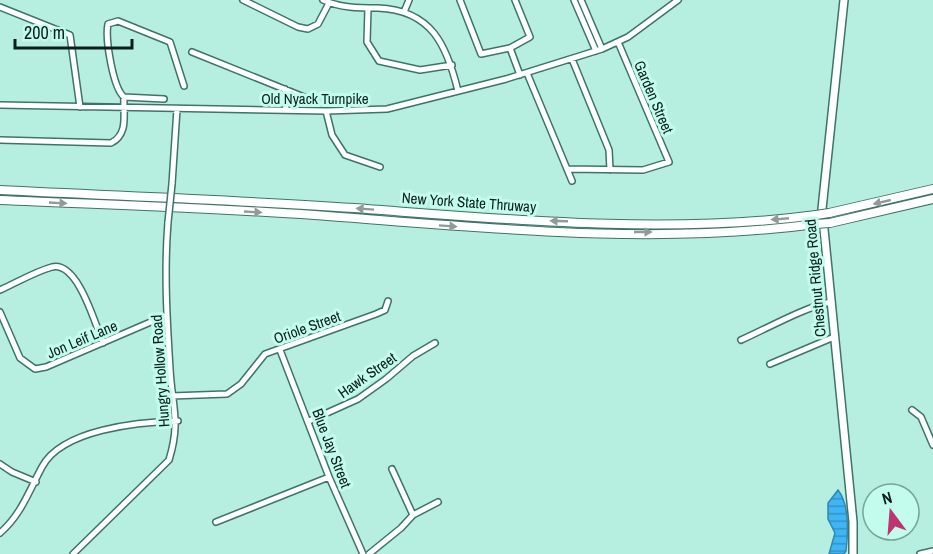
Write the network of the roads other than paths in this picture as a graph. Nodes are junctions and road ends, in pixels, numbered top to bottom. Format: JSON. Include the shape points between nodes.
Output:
{"nodes":[{"id":1,"x":243,"y":0,"type":"edge"},
{"id":2,"x":409,"y":0,"type":"edge"},
{"id":3,"x":460,"y":0,"type":"edge"},
{"id":4,"x":515,"y":0,"type":"edge"},
{"id":5,"x":574,"y":0,"type":"edge"},
{"id":6,"x":581,"y":0,"type":"edge"},
{"id":7,"x":678,"y":0,"type":"edge"},
{"id":8,"x":843,"y":0,"type":"edge"},
{"id":9,"x":326,"y":1,"type":"edge"},
{"id":10,"x":0,"y":7,"type":"edge"},
{"id":11,"x":368,"y":8,"type":"junction"},
{"id":12,"x":404,"y":12,"type":"junction"},
{"id":13,"x":618,"y":42,"type":"junction"},
{"id":14,"x":510,"y":48,"type":"junction"},
{"id":15,"x":602,"y":49,"type":"junction"},
{"id":16,"x":596,"y":51,"type":"junction"},
{"id":17,"x":192,"y":52,"type":"dead end"},
{"id":18,"x":572,"y":59,"type":"junction"},
{"id":19,"x":452,"y":65,"type":"junction"},
{"id":20,"x":527,"y":73,"type":"junction"},
{"id":21,"x":520,"y":75,"type":"junction"},
{"id":22,"x":184,"y":86,"type":"dead end"},
{"id":23,"x":285,"y":89,"type":"junction"},
{"id":24,"x":458,"y":91,"type":"junction"},
{"id":25,"x":124,"y":97,"type":"junction"},
{"id":26,"x":304,"y":97,"type":"dead end"},
{"id":27,"x":164,"y":99,"type":"dead end"},
{"id":28,"x":0,"y":105,"type":"edge"},
{"id":29,"x":80,"y":107,"type":"junction"},
{"id":30,"x":123,"y":108,"type":"junction"},
{"id":31,"x":177,"y":109,"type":"junction"},
{"id":32,"x":286,"y":110,"type":"junction"},
{"id":33,"x":326,"y":111,"type":"junction"},
{"id":34,"x":0,"y":140,"type":"edge"},
{"id":35,"x":380,"y":167,"type":"dead end"},
{"id":36,"x":567,"y":168,"type":"junction"},
{"id":37,"x":610,"y":170,"type":"junction"},
{"id":38,"x":572,"y":180,"type":"dead end"},
{"id":39,"x":933,"y":189,"type":"edge"},
{"id":40,"x":0,"y":190,"type":"edge"},
{"id":41,"x":933,"y":199,"type":"edge"},
{"id":42,"x":0,"y":200,"type":"edge"},
{"id":43,"x":0,"y":290,"type":"edge"},
{"id":44,"x":388,"y":301,"type":"dead end"},
{"id":45,"x":831,"y":302,"type":"junction"},
{"id":46,"x":0,"y":312,"type":"edge"},
{"id":47,"x":167,"y":315,"type":"junction"},
{"id":48,"x":834,"y":337,"type":"junction"},
{"id":49,"x":741,"y":340,"type":"dead end"},
{"id":50,"x":103,"y":343,"type":"junction"},
{"id":51,"x":435,"y":343,"type":"dead end"},
{"id":52,"x":280,"y":350,"type":"junction"},
{"id":53,"x":770,"y":364,"type":"dead end"},
{"id":54,"x":171,"y":396,"type":"junction"},
{"id":55,"x":912,"y":410,"type":"dead end"},
{"id":56,"x":178,"y":421,"type":"junction"},
{"id":57,"x":309,"y":421,"type":"junction"},
{"id":58,"x":933,"y":445,"type":"edge"},
{"id":59,"x":0,"y":464,"type":"edge"},
{"id":60,"x":392,"y":469,"type":"dead end"},
{"id":61,"x":329,"y":477,"type":"junction"},
{"id":62,"x":36,"y":482,"type":"junction"},
{"id":63,"x":438,"y":502,"type":"dead end"},
{"id":64,"x":413,"y":515,"type":"junction"},
{"id":65,"x":216,"y":522,"type":"dead end"},
{"id":66,"x":0,"y":533,"type":"edge"},
{"id":67,"x":933,"y":551,"type":"edge"},
{"id":68,"x":73,"y":554,"type":"edge"},
{"id":69,"x":363,"y":554,"type":"edge"},
{"id":70,"x":369,"y":554,"type":"edge"},
{"id":71,"x":853,"y":554,"type":"edge"},
{"id":72,"x":920,"y":554,"type":"edge"}],
"edges":[{"from":1,"to":9,"type":"street","via":[[308,29],[318,24]]},
{"from":2,"to":12,"type":"street"},
{"from":3,"to":14,"type":"street","via":[[481,54]]},
{"from":4,"to":14,"type":"street","via":[[530,38]]},
{"from":5,"to":16,"type":"street"},
{"from":6,"to":15,"type":"street"},
{"from":7,"to":13,"type":"street","name":"Old Nyack Turnpike"},
{"from":8,"to":45,"type":"main road","name":"Chestnut Ridge Road","via":[[822,199]]},
{"from":9,"to":11,"type":"street"},
{"from":10,"to":29,"type":"street","via":[[70,35]]},
{"from":11,"to":12,"type":"street"},
{"from":11,"to":19,"type":"street","via":[[367,42],[379,61],[420,70]]},
{"from":12,"to":19,"type":"street","via":[[432,30]]},
{"from":13,"to":15,"type":"street","name":"Old Nyack Turnpike"},
{"from":13,"to":37,"type":"street","name":"Garden Street","via":[[669,162],[643,170]]},
{"from":14,"to":21,"type":"street"},
{"from":15,"to":16,"type":"street","name":"Old Nyack Turnpike"},
{"from":16,"to":18,"type":"street","name":"Old Nyack Turnpike"},
{"from":17,"to":23,"type":"street"},
{"from":18,"to":20,"type":"street","name":"Old Nyack Turnpike"},
{"from":18,"to":37,"type":"street","via":[[609,150]]},
{"from":19,"to":24,"type":"street"},
{"from":20,"to":21,"type":"street","name":"Old Nyack Turnpike"},
{"from":20,"to":36,"type":"street"},
{"from":21,"to":24,"type":"street","name":"Old Nyack Turnpike"},
{"from":22,"to":25,"type":"street","via":[[170,42],[118,21],[108,24],[107,38],[117,90]]},
{"from":23,"to":26,"type":"street"},
{"from":23,"to":32,"type":"street"},
{"from":24,"to":33,"type":"street","name":"Old Nyack Turnpike","via":[[387,109]]},
{"from":25,"to":27,"type":"street"},
{"from":25,"to":30,"type":"street"},
{"from":28,"to":29,"type":"street","name":"Old Nyack Turnpike"},
{"from":29,"to":30,"type":"street","name":"Old Nyack Turnpike"},
{"from":30,"to":31,"type":"street","name":"Old Nyack Turnpike"},
{"from":30,"to":34,"type":"street","via":[[123,132],[111,143]]},
{"from":31,"to":32,"type":"street","name":"Old Nyack Turnpike"},
{"from":31,"to":47,"type":"street","name":"Hungry Hollow Road","bridge":true,"via":[[168,222]]},
{"from":32,"to":33,"type":"street","name":"Old Nyack Turnpike"},
{"from":33,"to":35,"type":"street","via":[[332,135],[345,155]]},
{"from":36,"to":37,"type":"street"},
{"from":36,"to":38,"type":"street"},
{"from":39,"to":40,"type":"highway","name":"New York State Thruway","one_way":true,"bridge":true,"via":[[830,213],[728,222],[540,221]]},
{"from":42,"to":41,"type":"highway","name":"New York State Thruway","one_way":true,"bridge":true,"via":[[551,231],[720,232],[830,223]]},
{"from":43,"to":50,"type":"street","via":[[52,267],[64,268],[75,277]]},
{"from":44,"to":52,"type":"street","name":"Oriole Street","via":[[385,310]]},
{"from":45,"to":48,"type":"main road","name":"Chestnut Ridge Road"},
{"from":45,"to":49,"type":"street","via":[[807,307],[800,315]]},
{"from":46,"to":50,"type":"street","name":"Jon Leif Lane","via":[[20,358],[35,369]]},
{"from":47,"to":50,"type":"street","name":"Jon Leif Lane"},
{"from":47,"to":54,"type":"street","name":"Hungry Hollow Road"},
{"from":48,"to":53,"type":"street"},
{"from":48,"to":71,"type":"main road","name":"Chestnut Ridge Road"},
{"from":51,"to":57,"type":"street","name":"Hawk Street","via":[[358,399]]},
{"from":52,"to":54,"type":"street","name":"Oriole Street","via":[[265,354],[241,384],[227,394]]},
{"from":52,"to":57,"type":"street","name":"Blue Jay Street"},
{"from":54,"to":56,"type":"street","name":"Hungry Hollow Road"},
{"from":55,"to":58,"type":"street","via":[[921,417]]},
{"from":56,"to":62,"type":"street","via":[[124,426],[74,442],[58,449],[43,466]]},
{"from":56,"to":68,"type":"street","name":"Hungry Hollow Road","via":[[169,460]]},
{"from":57,"to":61,"type":"street","name":"Blue Jay Street"},
{"from":59,"to":62,"type":"street"},
{"from":60,"to":64,"type":"street"},
{"from":61,"to":65,"type":"street"},
{"from":61,"to":69,"type":"street","name":"Blue Jay Street"},
{"from":62,"to":66,"type":"street","via":[[24,505]]},
{"from":63,"to":64,"type":"street"},
{"from":64,"to":70,"type":"street"},
{"from":67,"to":72,"type":"street"}]}
